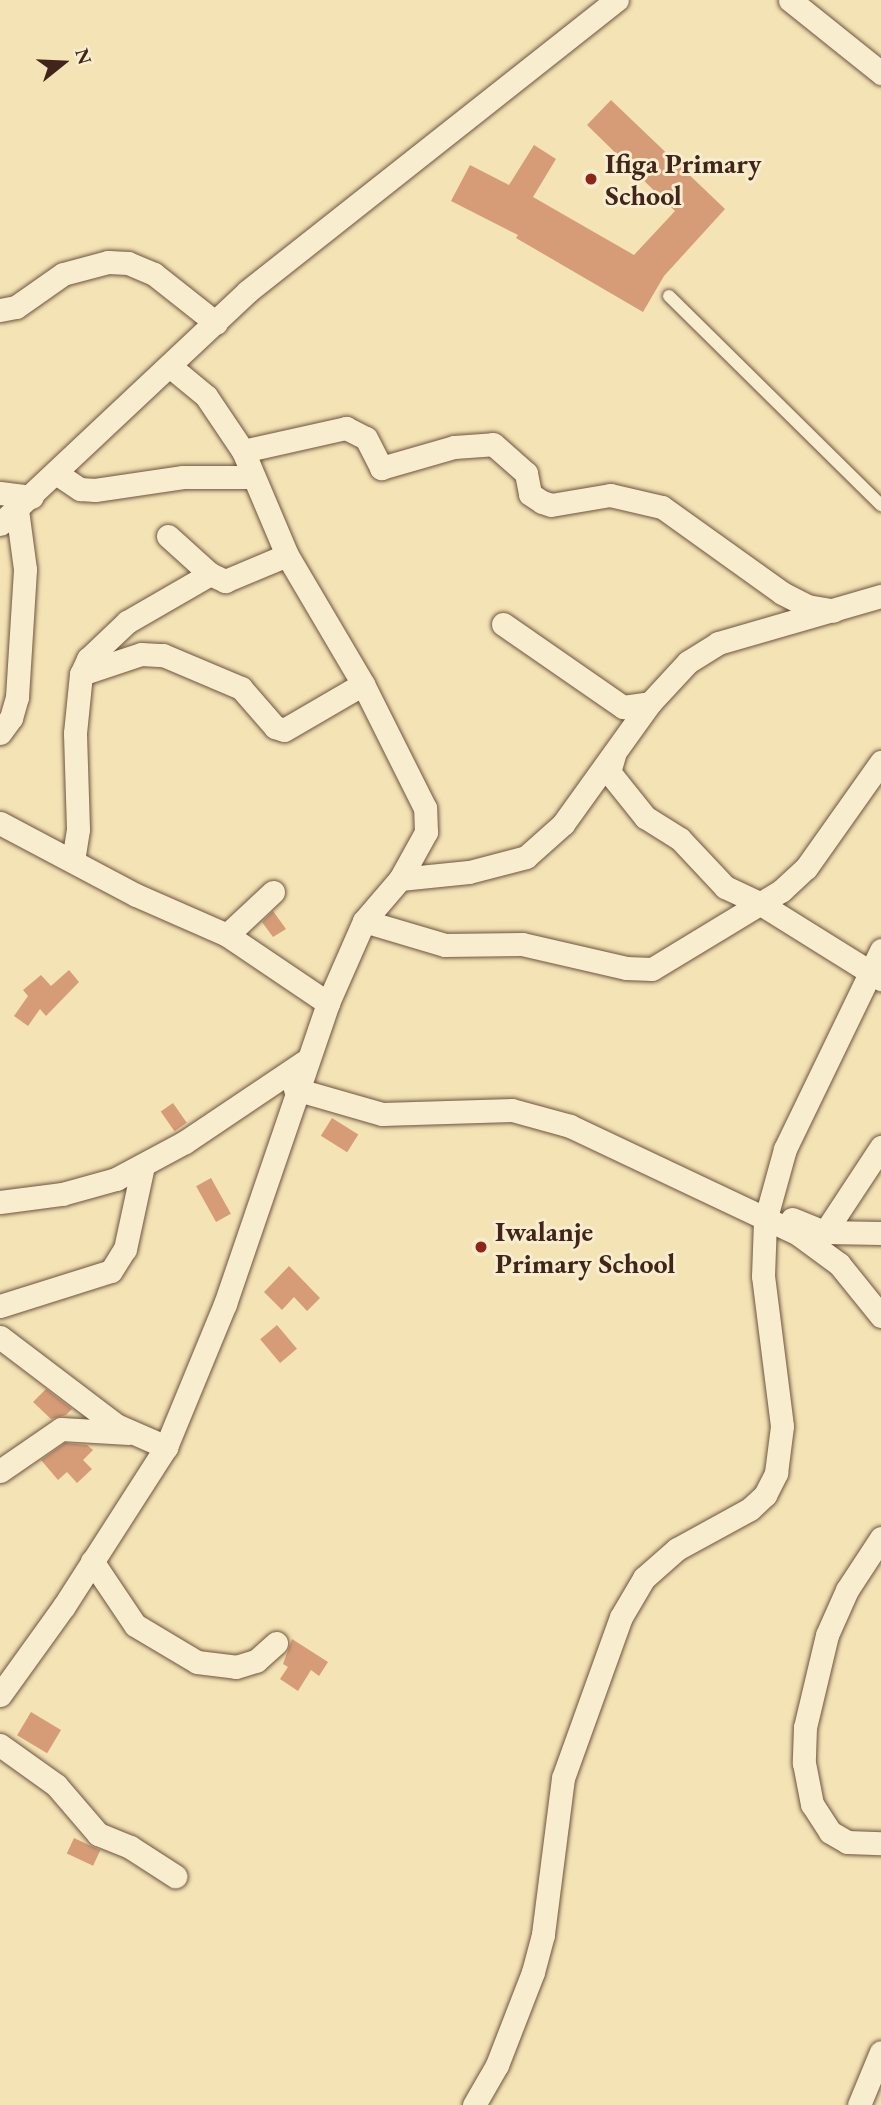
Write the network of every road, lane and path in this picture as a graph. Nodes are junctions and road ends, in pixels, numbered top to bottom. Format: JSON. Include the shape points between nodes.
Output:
{"nodes":[{"id":1,"x":617,"y":0,"type":"edge"},
{"id":2,"x":790,"y":0,"type":"edge"},
{"id":3,"x":881,"y":73,"type":"edge"},
{"id":4,"x":669,"y":296,"type":"dead end"},
{"id":5,"x":0,"y":310,"type":"edge"},
{"id":6,"x":216,"y":323,"type":"junction"},
{"id":7,"x":171,"y":367,"type":"junction"},
{"id":8,"x":243,"y":452,"type":"junction"},
{"id":9,"x":56,"y":474,"type":"junction"},
{"id":10,"x":251,"y":477,"type":"junction"},
{"id":11,"x":0,"y":493,"type":"edge"},
{"id":12,"x":881,"y":505,"type":"edge"},
{"id":13,"x":16,"y":510,"type":"edge"},
{"id":14,"x":167,"y":536,"type":"dead end"},
{"id":15,"x":287,"y":555,"type":"junction"},
{"id":16,"x":209,"y":574,"type":"junction"},
{"id":17,"x":881,"y":596,"type":"edge"},
{"id":18,"x":834,"y":611,"type":"junction"},
{"id":19,"x":503,"y":624,"type":"dead end"},
{"id":20,"x":82,"y":674,"type":"junction"},
{"id":21,"x":363,"y":684,"type":"junction"},
{"id":22,"x":650,"y":702,"type":"junction"},
{"id":23,"x":0,"y":733,"type":"edge"},
{"id":24,"x":614,"y":755,"type":"junction"},
{"id":25,"x":881,"y":762,"type":"edge"},
{"id":26,"x":0,"y":824,"type":"edge"},
{"id":27,"x":73,"y":861,"type":"junction"},
{"id":28,"x":400,"y":878,"type":"junction"},
{"id":29,"x":273,"y":892,"type":"dead end"},
{"id":30,"x":761,"y":904,"type":"junction"},
{"id":31,"x":364,"y":921,"type":"junction"},
{"id":32,"x":227,"y":935,"type":"junction"},
{"id":33,"x":881,"y":950,"type":"edge"},
{"id":34,"x":875,"y":975,"type":"edge"},
{"id":35,"x":328,"y":1003,"type":"junction"},
{"id":36,"x":304,"y":1062,"type":"junction"},
{"id":37,"x":295,"y":1089,"type":"junction"},
{"id":38,"x":881,"y":1146,"type":"edge"},
{"id":39,"x":143,"y":1166,"type":"junction"},
{"id":40,"x":0,"y":1202,"type":"edge"},
{"id":41,"x":767,"y":1215,"type":"junction"},
{"id":42,"x":825,"y":1231,"type":"junction"},
{"id":43,"x":881,"y":1233,"type":"edge"},
{"id":44,"x":0,"y":1306,"type":"edge"},
{"id":45,"x":880,"y":1312,"type":"edge"},
{"id":46,"x":0,"y":1337,"type":"edge"},
{"id":47,"x":132,"y":1434,"type":"junction"},
{"id":48,"x":166,"y":1447,"type":"junction"},
{"id":49,"x":0,"y":1471,"type":"edge"},
{"id":50,"x":881,"y":1538,"type":"edge"},
{"id":51,"x":92,"y":1561,"type":"junction"},
{"id":52,"x":276,"y":1643,"type":"dead end"},
{"id":53,"x":4,"y":1684,"type":"edge"},
{"id":54,"x":0,"y":1745,"type":"edge"},
{"id":55,"x":881,"y":1843,"type":"edge"},
{"id":56,"x":175,"y":1876,"type":"dead end"},
{"id":57,"x":881,"y":2052,"type":"edge"},
{"id":58,"x":474,"y":2105,"type":"edge"},
{"id":59,"x":859,"y":2105,"type":"edge"}],
"edges":[{"from":1,"to":6,"type":"street","via":[[248,292]]},
{"from":2,"to":3,"type":"street"},
{"from":4,"to":12,"type":"lane"},
{"from":5,"to":6,"type":"street","via":[[16,307],[63,274],[108,262],[128,263],[154,274]]},
{"from":6,"to":7,"type":"street"},
{"from":7,"to":8,"type":"street","via":[[206,396]]},
{"from":7,"to":9,"type":"street"},
{"from":8,"to":10,"type":"street"},
{"from":8,"to":18,"type":"street","via":[[346,428],[366,438],[381,468],[454,447],[493,444],[526,473],[530,494],[542,502],[551,505],[610,495],[662,507],[773,587],[807,606]]},
{"from":9,"to":10,"type":"street","via":[[80,489],[94,490],[183,477]]},
{"from":9,"to":13,"type":"street"},
{"from":10,"to":15,"type":"street"},
{"from":11,"to":13,"type":"street"},
{"from":13,"to":23,"type":"street","via":[[25,569],[17,696],[11,718]]},
{"from":14,"to":16,"type":"street"},
{"from":15,"to":16,"type":"street","via":[[232,581]]},
{"from":15,"to":21,"type":"street"},
{"from":16,"to":20,"type":"street","via":[[108,636],[88,659]]},
{"from":17,"to":18,"type":"street"},
{"from":18,"to":22,"type":"street","via":[[703,651]]},
{"from":19,"to":22,"type":"street","via":[[623,707]]},
{"from":20,"to":21,"type":"street","via":[[141,654],[163,655],[241,688],[275,727],[284,730]]},
{"from":20,"to":27,"type":"street","via":[[73,765],[78,829]]},
{"from":21,"to":28,"type":"street","via":[[426,812],[424,839]]},
{"from":22,"to":24,"type":"street"},
{"from":24,"to":28,"type":"street","via":[[563,824],[532,853],[469,872]]},
{"from":24,"to":30,"type":"street","via":[[609,772],[645,817],[680,839],[725,887]]},
{"from":25,"to":30,"type":"street","via":[[806,868]]},
{"from":26,"to":27,"type":"street"},
{"from":27,"to":32,"type":"street"},
{"from":28,"to":31,"type":"street"},
{"from":29,"to":32,"type":"street"},
{"from":30,"to":31,"type":"street","via":[[669,960],[643,970],[522,944],[445,945]]},
{"from":30,"to":34,"type":"street"},
{"from":31,"to":35,"type":"street"},
{"from":32,"to":35,"type":"street"},
{"from":33,"to":34,"type":"street"},
{"from":34,"to":41,"type":"street","via":[[785,1149]]},
{"from":35,"to":36,"type":"street"},
{"from":36,"to":37,"type":"street"},
{"from":36,"to":39,"type":"street"},
{"from":37,"to":41,"type":"street","via":[[354,1108],[401,1116],[495,1110],[538,1115]]},
{"from":37,"to":48,"type":"street","via":[[225,1304]]},
{"from":38,"to":42,"type":"street"},
{"from":39,"to":40,"type":"street","via":[[62,1194]]},
{"from":39,"to":44,"type":"street","via":[[125,1249],[111,1271]]},
{"from":41,"to":42,"type":"street"},
{"from":41,"to":45,"type":"street","via":[[839,1264]]},
{"from":41,"to":58,"type":"street","via":[[763,1276],[782,1413],[776,1473],[758,1503],[677,1549],[644,1578],[621,1617],[563,1779],[543,1934],[533,1972],[498,2065]]},
{"from":42,"to":43,"type":"street"},
{"from":46,"to":47,"type":"street"},
{"from":47,"to":48,"type":"street"},
{"from":47,"to":49,"type":"street","via":[[61,1429]]},
{"from":48,"to":51,"type":"street"},
{"from":50,"to":55,"type":"street","via":[[847,1590],[827,1634],[805,1727],[804,1763],[812,1804],[830,1832],[846,1842]]},
{"from":51,"to":52,"type":"street","via":[[135,1625],[197,1662],[236,1667],[256,1661]]},
{"from":51,"to":53,"type":"street"},
{"from":54,"to":56,"type":"street","via":[[55,1785],[98,1834],[130,1847]]},
{"from":57,"to":59,"type":"street"}]}
